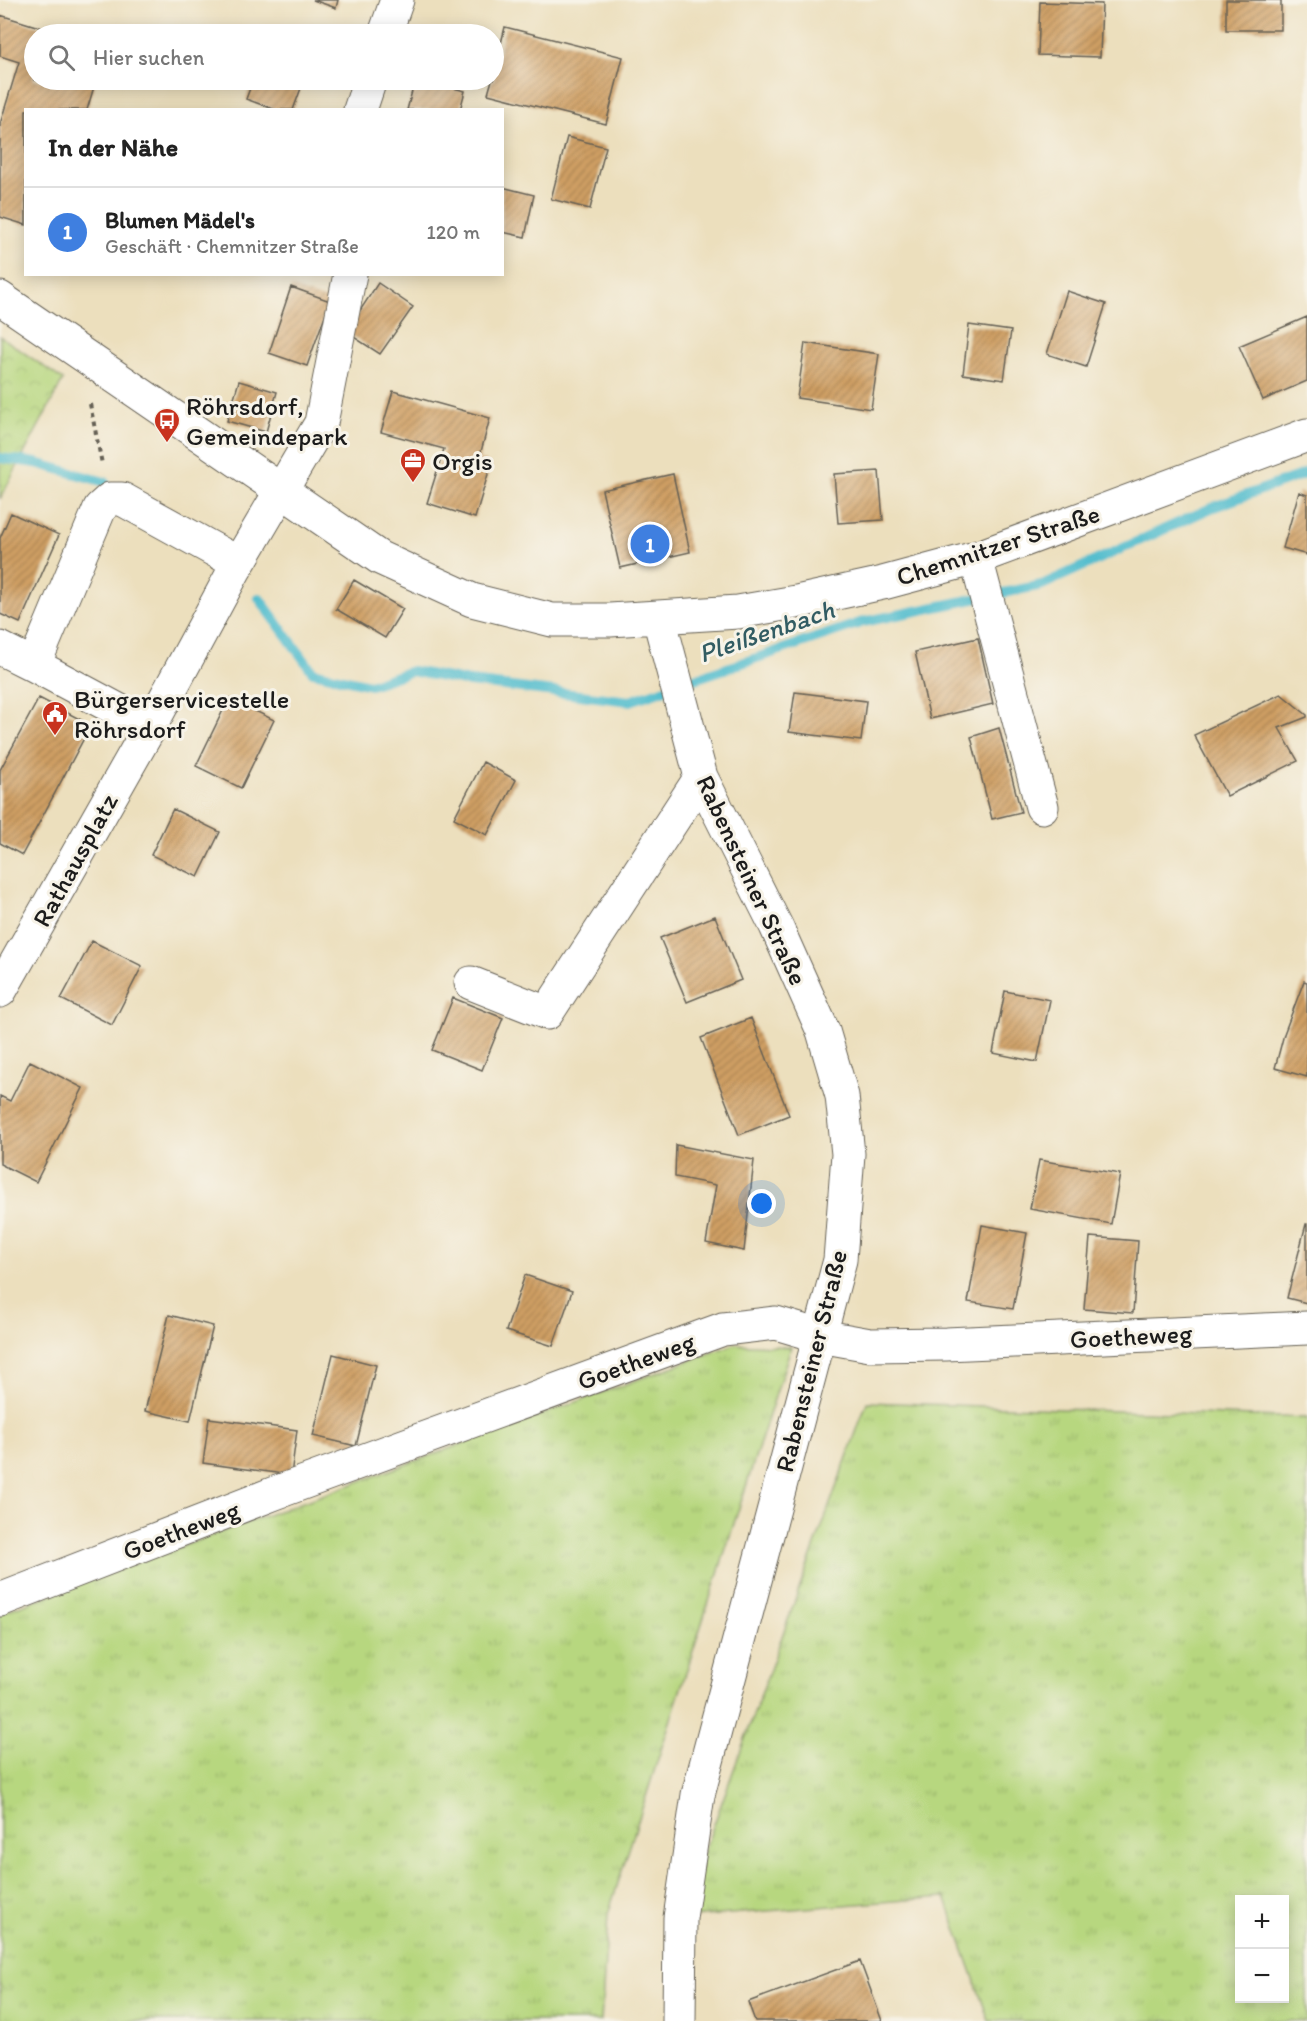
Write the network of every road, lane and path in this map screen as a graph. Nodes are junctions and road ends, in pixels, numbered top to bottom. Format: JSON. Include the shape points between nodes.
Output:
{"nodes":[{"id":1,"x":397,"y":0,"type":"edge"},
{"id":2,"x":389,"y":24,"type":"edge"},
{"id":3,"x":367,"y":90,"type":"edge"},
{"id":4,"x":361,"y":108,"type":"edge"},
{"id":5,"x":350,"y":276,"type":"edge"},
{"id":6,"x":0,"y":298,"type":"edge"},
{"id":7,"x":80,"y":353,"type":"junction"},
{"id":8,"x":1307,"y":435,"type":"edge"},
{"id":9,"x":281,"y":489,"type":"junction"},
{"id":10,"x":110,"y":499,"type":"junction"},
{"id":11,"x":238,"y":563,"type":"junction"},
{"id":12,"x":982,"y":582,"type":"junction"},
{"id":13,"x":659,"y":618,"type":"junction"},
{"id":14,"x":0,"y":648,"type":"edge"},
{"id":15,"x":34,"y":665,"type":"junction"},
{"id":16,"x":150,"y":727,"type":"junction"},
{"id":17,"x":701,"y":777,"type":"junction"},
{"id":18,"x":1042,"y":807,"type":"dead end"},
{"id":19,"x":471,"y":982,"type":"dead end"},
{"id":20,"x":0,"y":992,"type":"edge"},
{"id":21,"x":1307,"y":1328,"type":"edge"},
{"id":22,"x":820,"y":1336,"type":"junction"},
{"id":23,"x":0,"y":1600,"type":"edge"},
{"id":24,"x":678,"y":2021,"type":"edge"}],
"edges":[{"from":1,"to":2,"type":"street"},
{"from":3,"to":4,"type":"street"},
{"from":5,"to":9,"type":"street","name":"Rathausplatz","via":[[321,423]]},
{"from":6,"to":7,"type":"street","name":"Chemnitzer Straße"},
{"from":7,"to":9,"type":"street","name":"Chemnitzer Straße"},
{"from":7,"to":10,"type":"path"},
{"from":8,"to":12,"type":"street","name":"Chemnitzer Straße"},
{"from":9,"to":11,"type":"street","name":"Rathausplatz"},
{"from":9,"to":13,"type":"street","name":"Chemnitzer Straße","via":[[380,558],[472,600],[552,620]]},
{"from":10,"to":11,"type":"street","via":[[122,499]]},
{"from":10,"to":15,"type":"street","via":[[100,508]]},
{"from":11,"to":16,"type":"street","name":"Rathausplatz"},
{"from":12,"to":13,"type":"street","name":"Chemnitzer Straße","via":[[883,583],[738,612]]},
{"from":12,"to":18,"type":"street"},
{"from":13,"to":17,"type":"street","name":"Rabensteiner Straße"},
{"from":14,"to":15,"type":"street"},
{"from":15,"to":16,"type":"street"},
{"from":16,"to":20,"type":"street","name":"Rathausplatz"},
{"from":17,"to":19,"type":"street","via":[[547,1013]]},
{"from":17,"to":22,"type":"street","name":"Rabensteiner Straße","via":[[776,926],[823,1031],[842,1096],[848,1154],[840,1260]]},
{"from":21,"to":22,"type":"street","name":"Goetheweg","via":[[870,1346]]},
{"from":22,"to":23,"type":"street","name":"Goetheweg","via":[[776,1323],[723,1329],[286,1489]]},
{"from":22,"to":24,"type":"street","name":"Rabensteiner Straße","via":[[698,1795],[680,1918]]}]}
